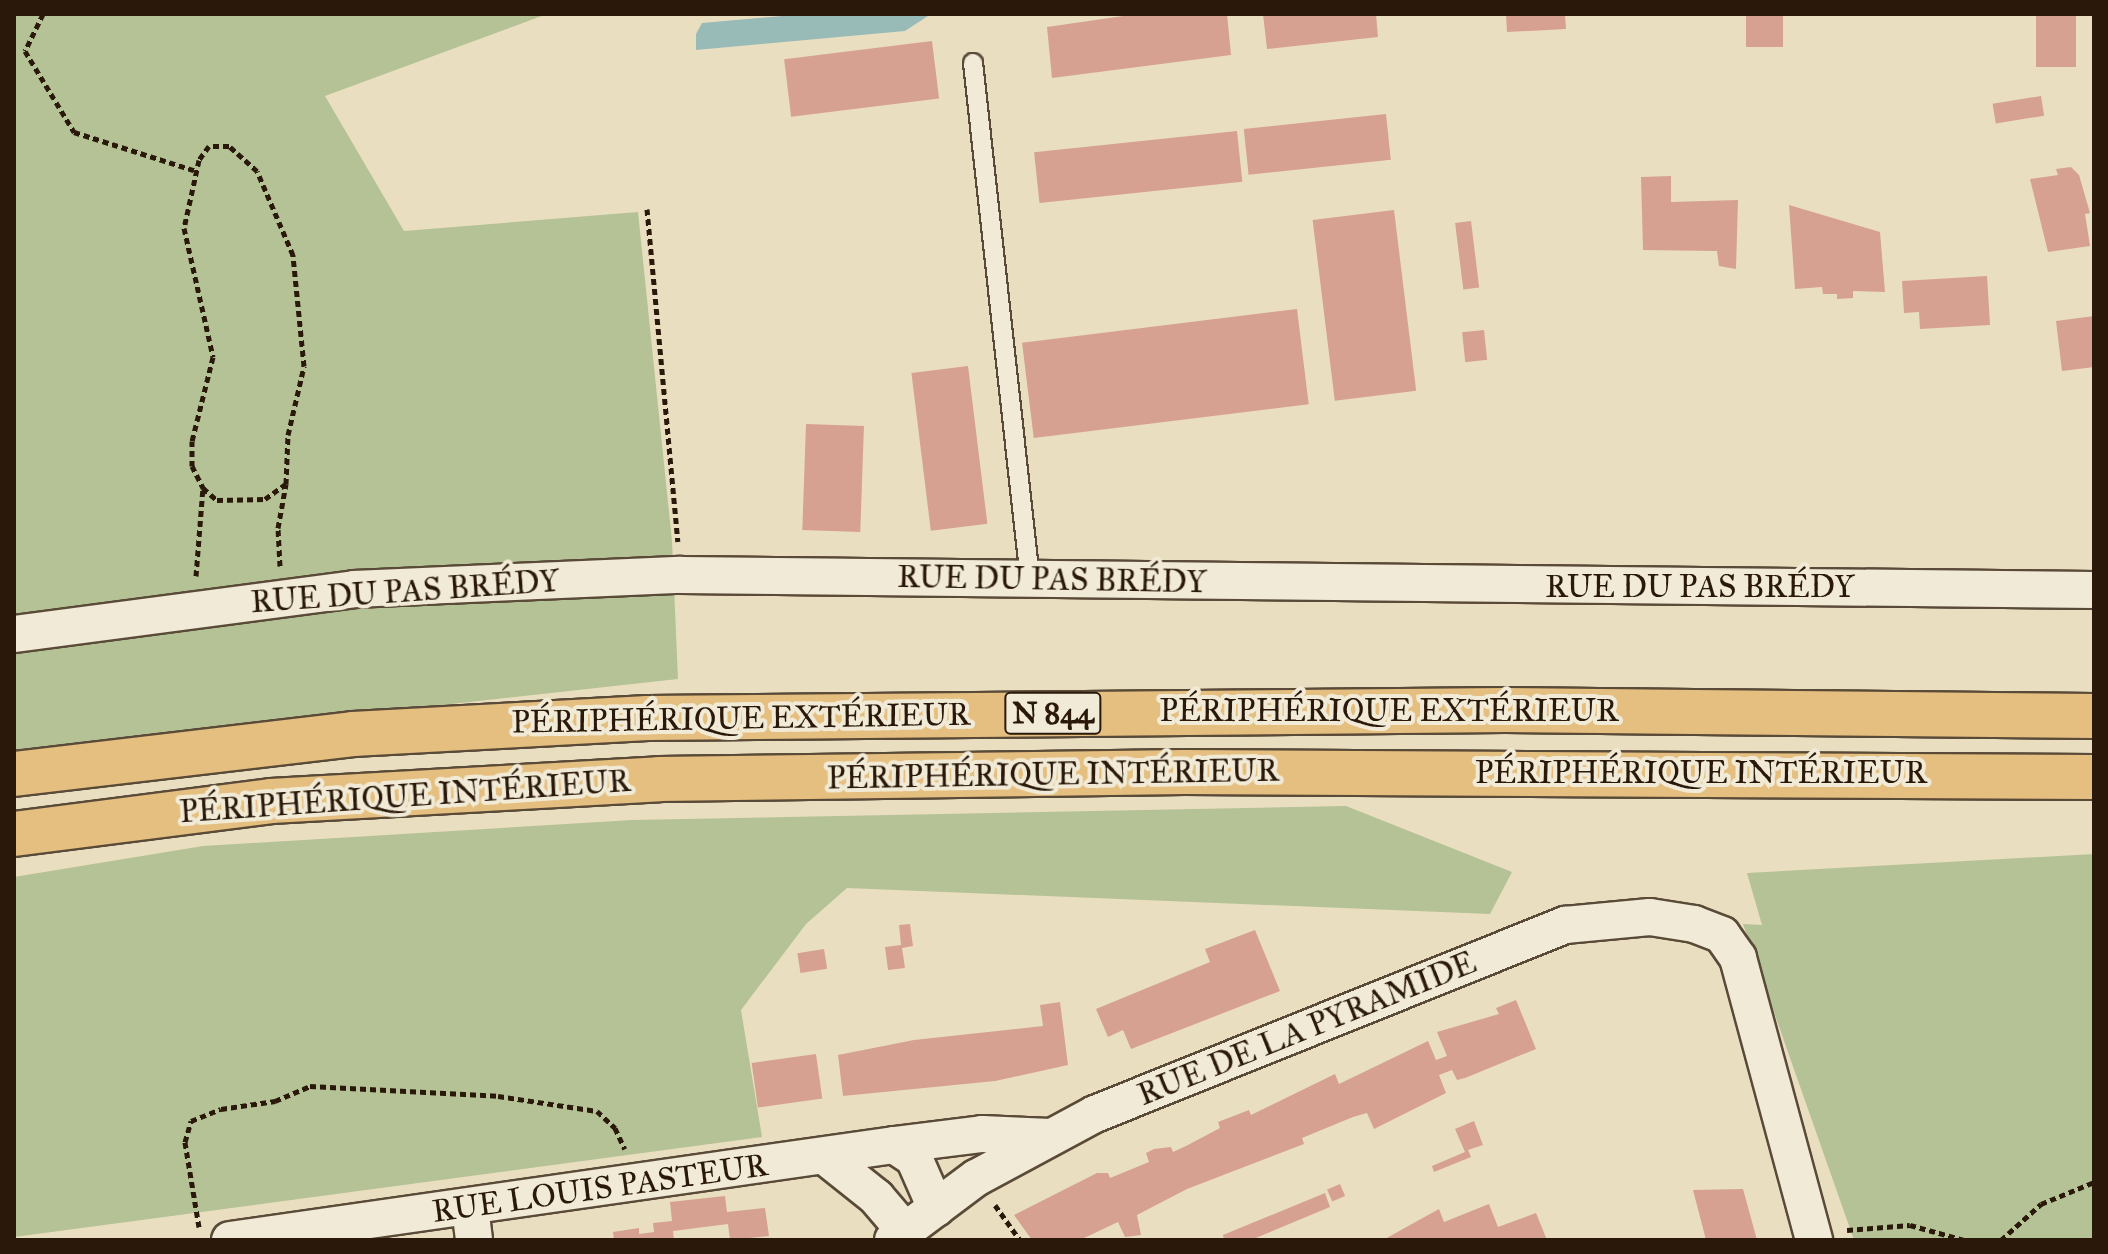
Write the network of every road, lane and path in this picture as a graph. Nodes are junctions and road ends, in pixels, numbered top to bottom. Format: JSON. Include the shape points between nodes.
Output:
{"nodes":[{"id":1,"x":43,"y":14,"type":"edge"},
{"id":2,"x":973,"y":63,"type":"dead end"},
{"id":3,"x":196,"y":171,"type":"junction"},
{"id":4,"x":647,"y":209,"type":"dead end"},
{"id":5,"x":286,"y":484,"type":"junction"},
{"id":6,"x":203,"y":488,"type":"junction"},
{"id":7,"x":681,"y":575,"type":"junction"},
{"id":8,"x":1030,"y":579,"type":"junction"},
{"id":9,"x":2094,"y":590,"type":"edge"},
{"id":10,"x":279,"y":599,"type":"junction"},
{"id":11,"x":194,"y":609,"type":"junction"},
{"id":12,"x":14,"y":634,"type":"edge"},
{"id":13,"x":2094,"y":716,"type":"edge"},
{"id":14,"x":14,"y":774,"type":"edge"},
{"id":15,"x":2094,"y":777,"type":"edge"},
{"id":16,"x":14,"y":834,"type":"edge"},
{"id":17,"x":1052,"y":1137,"type":"junction"},
{"id":18,"x":894,"y":1145,"type":"junction"},
{"id":19,"x":827,"y":1158,"type":"junction"},
{"id":20,"x":2094,"y":1182,"type":"edge"},
{"id":21,"x":634,"y":1184,"type":"junction"},
{"id":22,"x":936,"y":1208,"type":"junction"},
{"id":23,"x":472,"y":1223,"type":"edge"},
{"id":24,"x":899,"y":1236,"type":"edge"},
{"id":25,"x":201,"y":1240,"type":"edge"},
{"id":26,"x":230,"y":1240,"type":"edge"},
{"id":27,"x":1814,"y":1240,"type":"edge"},
{"id":28,"x":1964,"y":1240,"type":"edge"},
{"id":29,"x":2001,"y":1240,"type":"edge"}],
"edges":[{"from":1,"to":3,"type":"path","via":[[25,51],[74,132]]},
{"from":2,"to":8,"type":"lane"},
{"from":3,"to":5,"type":"path","via":[[209,146],[229,146],[244,155],[272,201],[293,255],[304,366],[288,435]]},
{"from":3,"to":6,"type":"path","via":[[184,228],[213,357],[192,441],[192,466]]},
{"from":4,"to":7,"type":"path"},
{"from":5,"to":6,"type":"path","via":[[265,499],[217,500]]},
{"from":5,"to":10,"type":"path","via":[[278,528]]},
{"from":6,"to":11,"type":"path"},
{"from":7,"to":8,"type":"street","name":"RUE DU PAS BRÉDY"},
{"from":7,"to":10,"type":"street","name":"RUE DU PAS BRÉDY","via":[[354,589]]},
{"from":8,"to":9,"type":"street","name":"RUE DU PAS BRÉDY"},
{"from":10,"to":11,"type":"street","name":"RUE DU PAS BRÉDY"},
{"from":11,"to":12,"type":"street","name":"RUE DU PAS BRÉDY"},
{"from":13,"to":14,"type":"highway","name":"PÉRIPHÉRIQUE EXTÉRIEUR","number":"N 844","via":[[1489,710],[648,718],[353,734]]},
{"from":15,"to":16,"type":"highway","name":"PÉRIPHÉRIQUE INTÉRIEUR","number":"N 844","via":[[1185,772],[659,779],[299,799]]},
{"from":17,"to":18,"type":"street","name":"RUE LOUIS PASTEUR","via":[[982,1134]]},
{"from":17,"to":22,"type":"street","name":"RUE DE LA PYRAMIDE","via":[[976,1178]]},
{"from":17,"to":27,"type":"street","name":"RUE DE LA PYRAMIDE","via":[[1095,1114],[1565,925],[1650,917],[1722,935],[1738,958]]},
{"from":18,"to":19,"type":"street","name":"RUE LOUIS PASTEUR"},
{"from":18,"to":22,"type":"street","via":[[914,1158]]},
{"from":19,"to":21,"type":"street","name":"RUE LOUIS PASTEUR"},
{"from":19,"to":24,"type":"street","via":[[852,1174]]},
{"from":20,"to":29,"type":"path","via":[[2041,1204]]},
{"from":21,"to":23,"type":"street","name":"RUE LOUIS PASTEUR"},
{"from":21,"to":25,"type":"path","via":[[615,1128],[597,1111],[498,1096],[310,1086],[275,1101],[221,1109],[191,1121],[185,1142]]},
{"from":22,"to":24,"type":"street","name":"RUE DE LA PYRAMIDE"},
{"from":23,"to":26,"type":"street","name":"RUE LOUIS PASTEUR"},
{"from":27,"to":28,"type":"path","via":[[1840,1231],[1910,1225]]}]}
